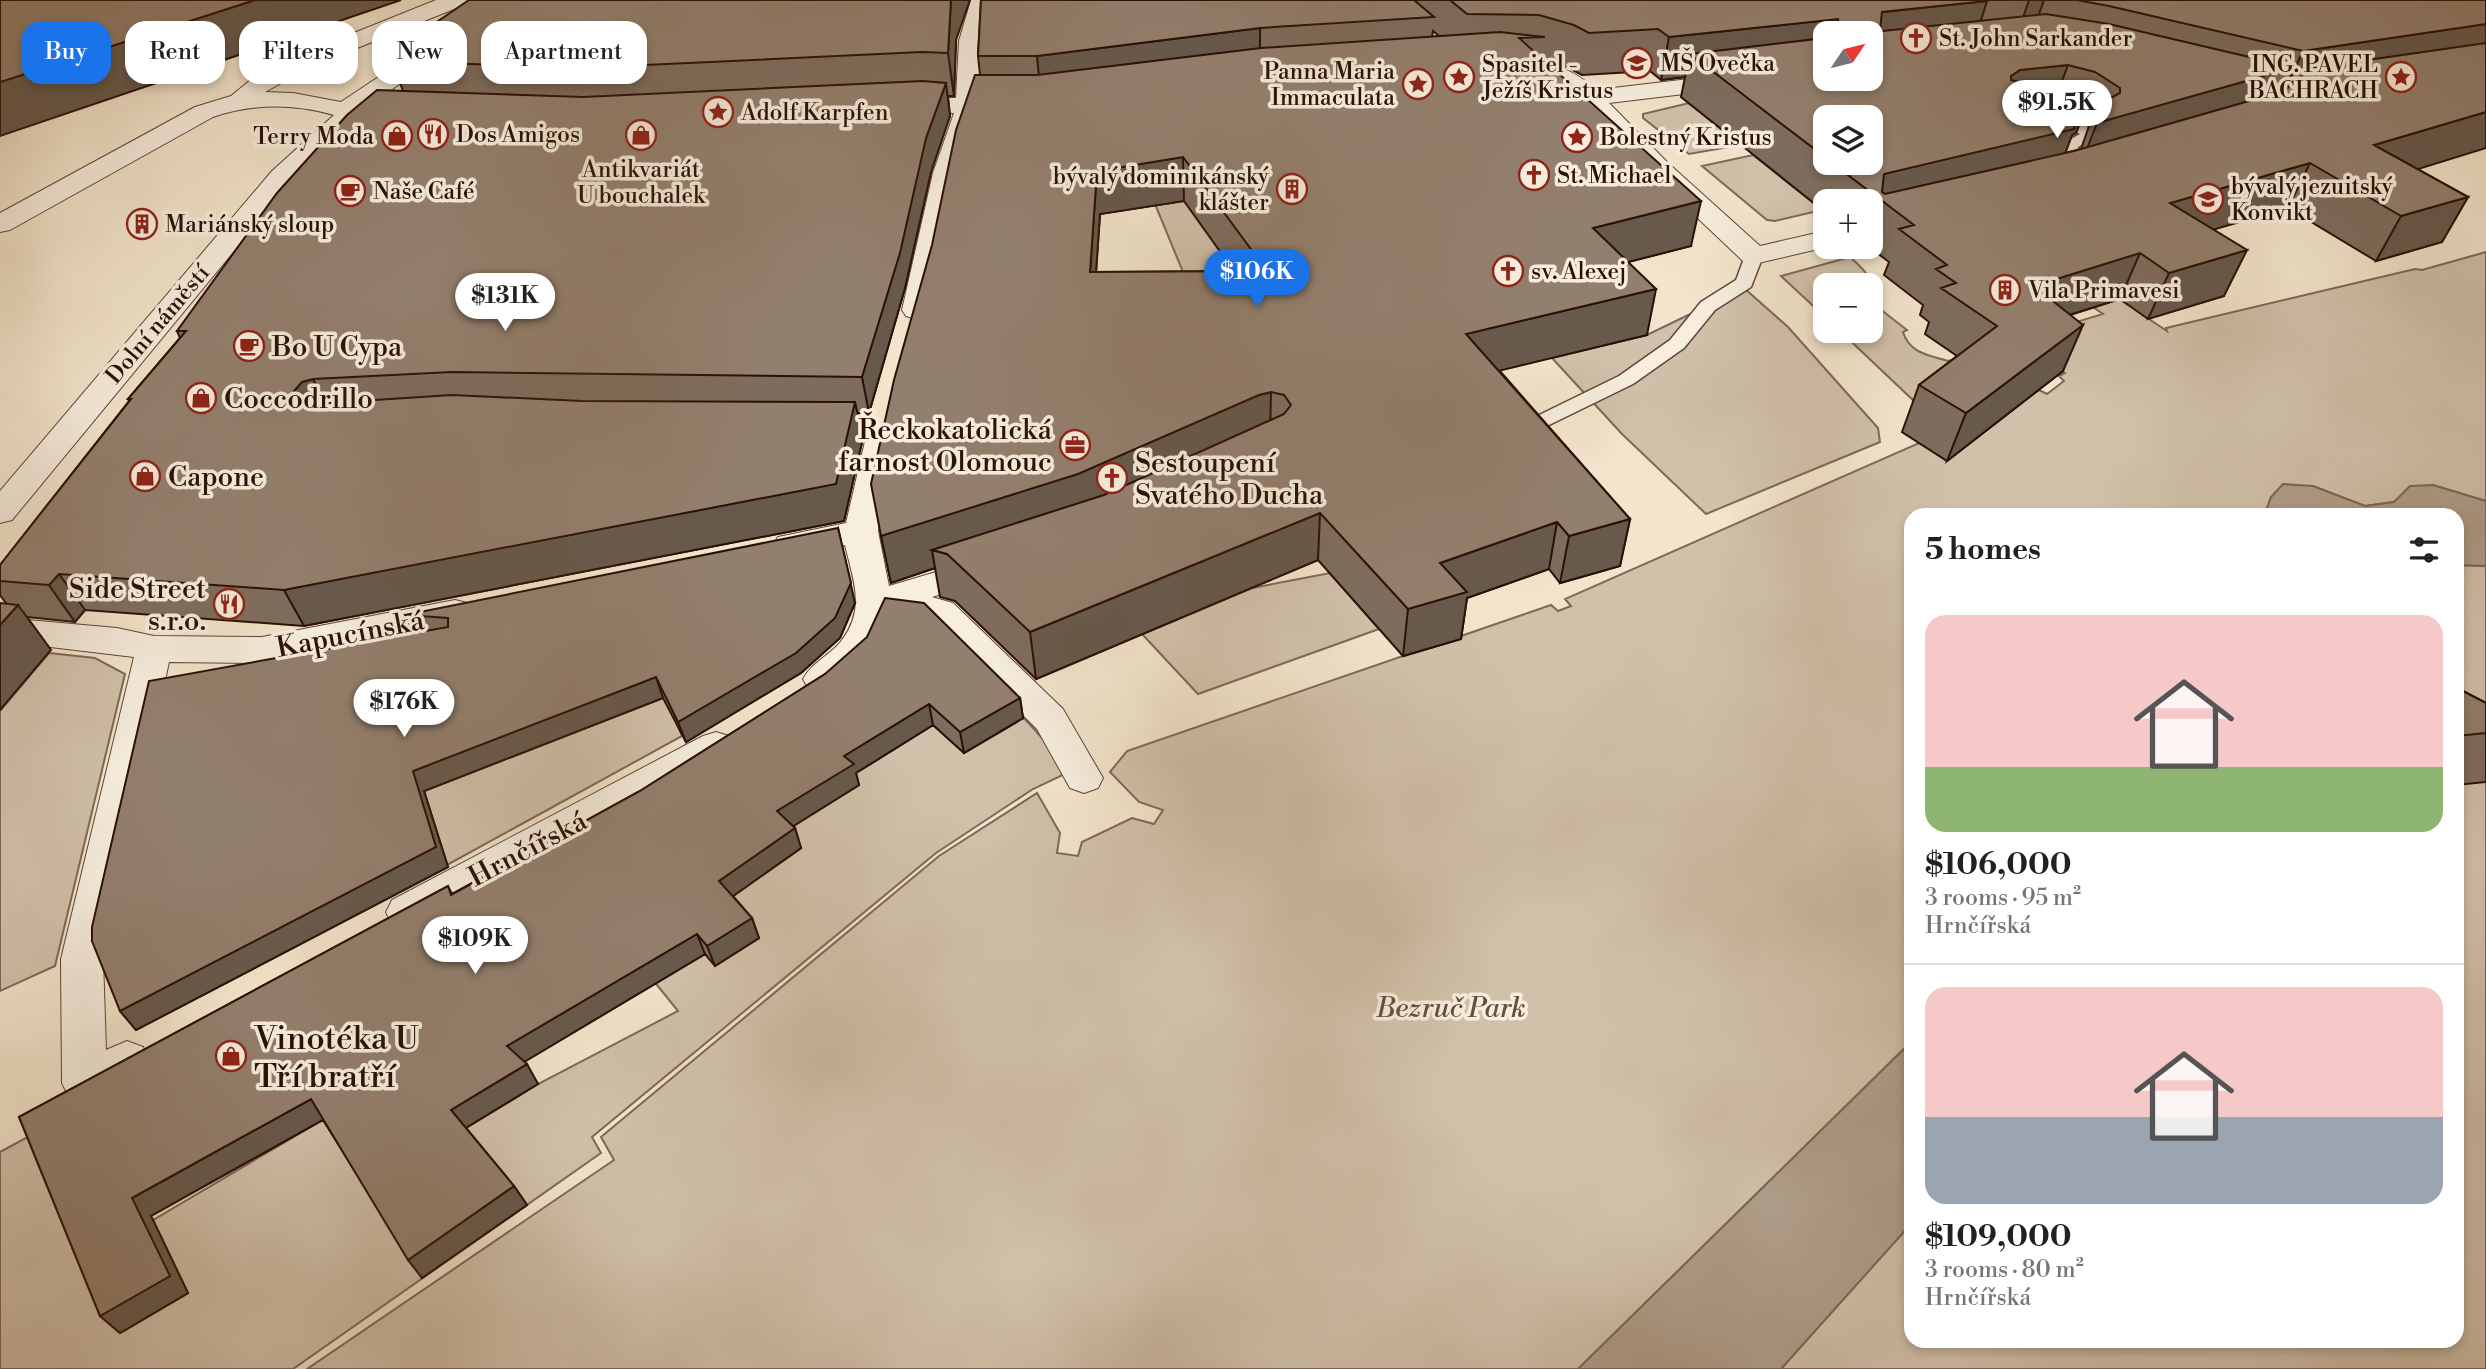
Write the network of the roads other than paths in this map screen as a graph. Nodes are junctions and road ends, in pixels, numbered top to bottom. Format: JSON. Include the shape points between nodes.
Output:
{"nodes":[{"id":1,"x":456,"y":0,"type":"edge"},
{"id":2,"x":509,"y":0,"type":"edge"},
{"id":3,"x":982,"y":0,"type":"edge"},
{"id":4,"x":1495,"y":64,"type":"edge"},
{"id":5,"x":1813,"y":70,"type":"edge"},
{"id":6,"x":1590,"y":98,"type":"junction"},
{"id":7,"x":241,"y":99,"type":"junction"},
{"id":8,"x":872,"y":107,"type":"edge"},
{"id":9,"x":1041,"y":107,"type":"edge"},
{"id":10,"x":968,"y":108,"type":"junction"},
{"id":11,"x":345,"y":111,"type":"junction"},
{"id":12,"x":426,"y":114,"type":"edge"},
{"id":13,"x":2030,"y":118,"type":"edge"},
{"id":14,"x":2103,"y":171,"type":"edge"},
{"id":15,"x":2077,"y":179,"type":"junction"},
{"id":16,"x":2047,"y":187,"type":"edge"},
{"id":17,"x":0,"y":224,"type":"edge"},
{"id":18,"x":1813,"y":242,"type":"edge"},
{"id":19,"x":1754,"y":256,"type":"junction"},
{"id":20,"x":908,"y":341,"type":"edge"},
{"id":21,"x":1540,"y":422,"type":"edge"},
{"id":22,"x":849,"y":426,"type":"edge"},
{"id":23,"x":0,"y":512,"type":"edge"},
{"id":24,"x":861,"y":531,"type":"junction"},
{"id":25,"x":765,"y":550,"type":"edge"},
{"id":26,"x":1016,"y":558,"type":"edge"},
{"id":27,"x":876,"y":603,"type":"junction"},
{"id":28,"x":480,"y":607,"type":"edge"},
{"id":29,"x":0,"y":626,"type":"edge"},
{"id":30,"x":154,"y":649,"type":"junction"},
{"id":31,"x":792,"y":699,"type":"edge"},
{"id":32,"x":745,"y":728,"type":"edge"},
{"id":33,"x":1084,"y":778,"type":"dead end"},
{"id":34,"x":379,"y":926,"type":"edge"},
{"id":35,"x":159,"y":1044,"type":"edge"}],
"edges":[{"from":1,"to":7,"type":"street","via":[[302,62]]},
{"from":2,"to":11,"type":"street","name":"Dolní náměstí"},
{"from":3,"to":10,"type":"street","via":[[971,41]]},
{"from":4,"to":6,"type":"street","via":[[1549,69]]},
{"from":5,"to":6,"type":"street"},
{"from":6,"to":19,"type":"street"},
{"from":7,"to":11,"type":"street","via":[[264,97]]},
{"from":7,"to":17,"type":"street","via":[[204,112]]},
{"from":8,"to":10,"type":"street","via":[[928,104]]},
{"from":9,"to":10,"type":"street"},
{"from":10,"to":20,"type":"street","via":[[946,173]]},
{"from":11,"to":12,"type":"street"},
{"from":11,"to":23,"type":"street","name":"Dolní náměstí","via":[[342,122],[281,177]]},
{"from":13,"to":15,"type":"lane","via":[[2055,114],[2093,134],[2070,144],[2068,171]]},
{"from":14,"to":15,"type":"street"},
{"from":15,"to":16,"type":"street"},
{"from":18,"to":19,"type":"street"},
{"from":19,"to":21,"type":"lane","via":[[1744,282],[1708,306],[1677,344],[1626,380]]},
{"from":22,"to":24,"type":"street","via":[[886,420]]},
{"from":24,"to":25,"type":"street"},
{"from":24,"to":27,"type":"street"},
{"from":26,"to":27,"type":"street"},
{"from":27,"to":31,"type":"street","via":[[857,647]]},
{"from":27,"to":33,"type":"street","via":[[942,612],[1050,719]]},
{"from":28,"to":30,"type":"street","name":"Kapucínská","via":[[262,650]]},
{"from":29,"to":30,"type":"street","name":"Kapucínská","via":[[9,631]]},
{"from":30,"to":35,"type":"street","via":[[82,959],[85,1083]]},
{"from":32,"to":34,"type":"street","name":"Hrnčířská"}]}
